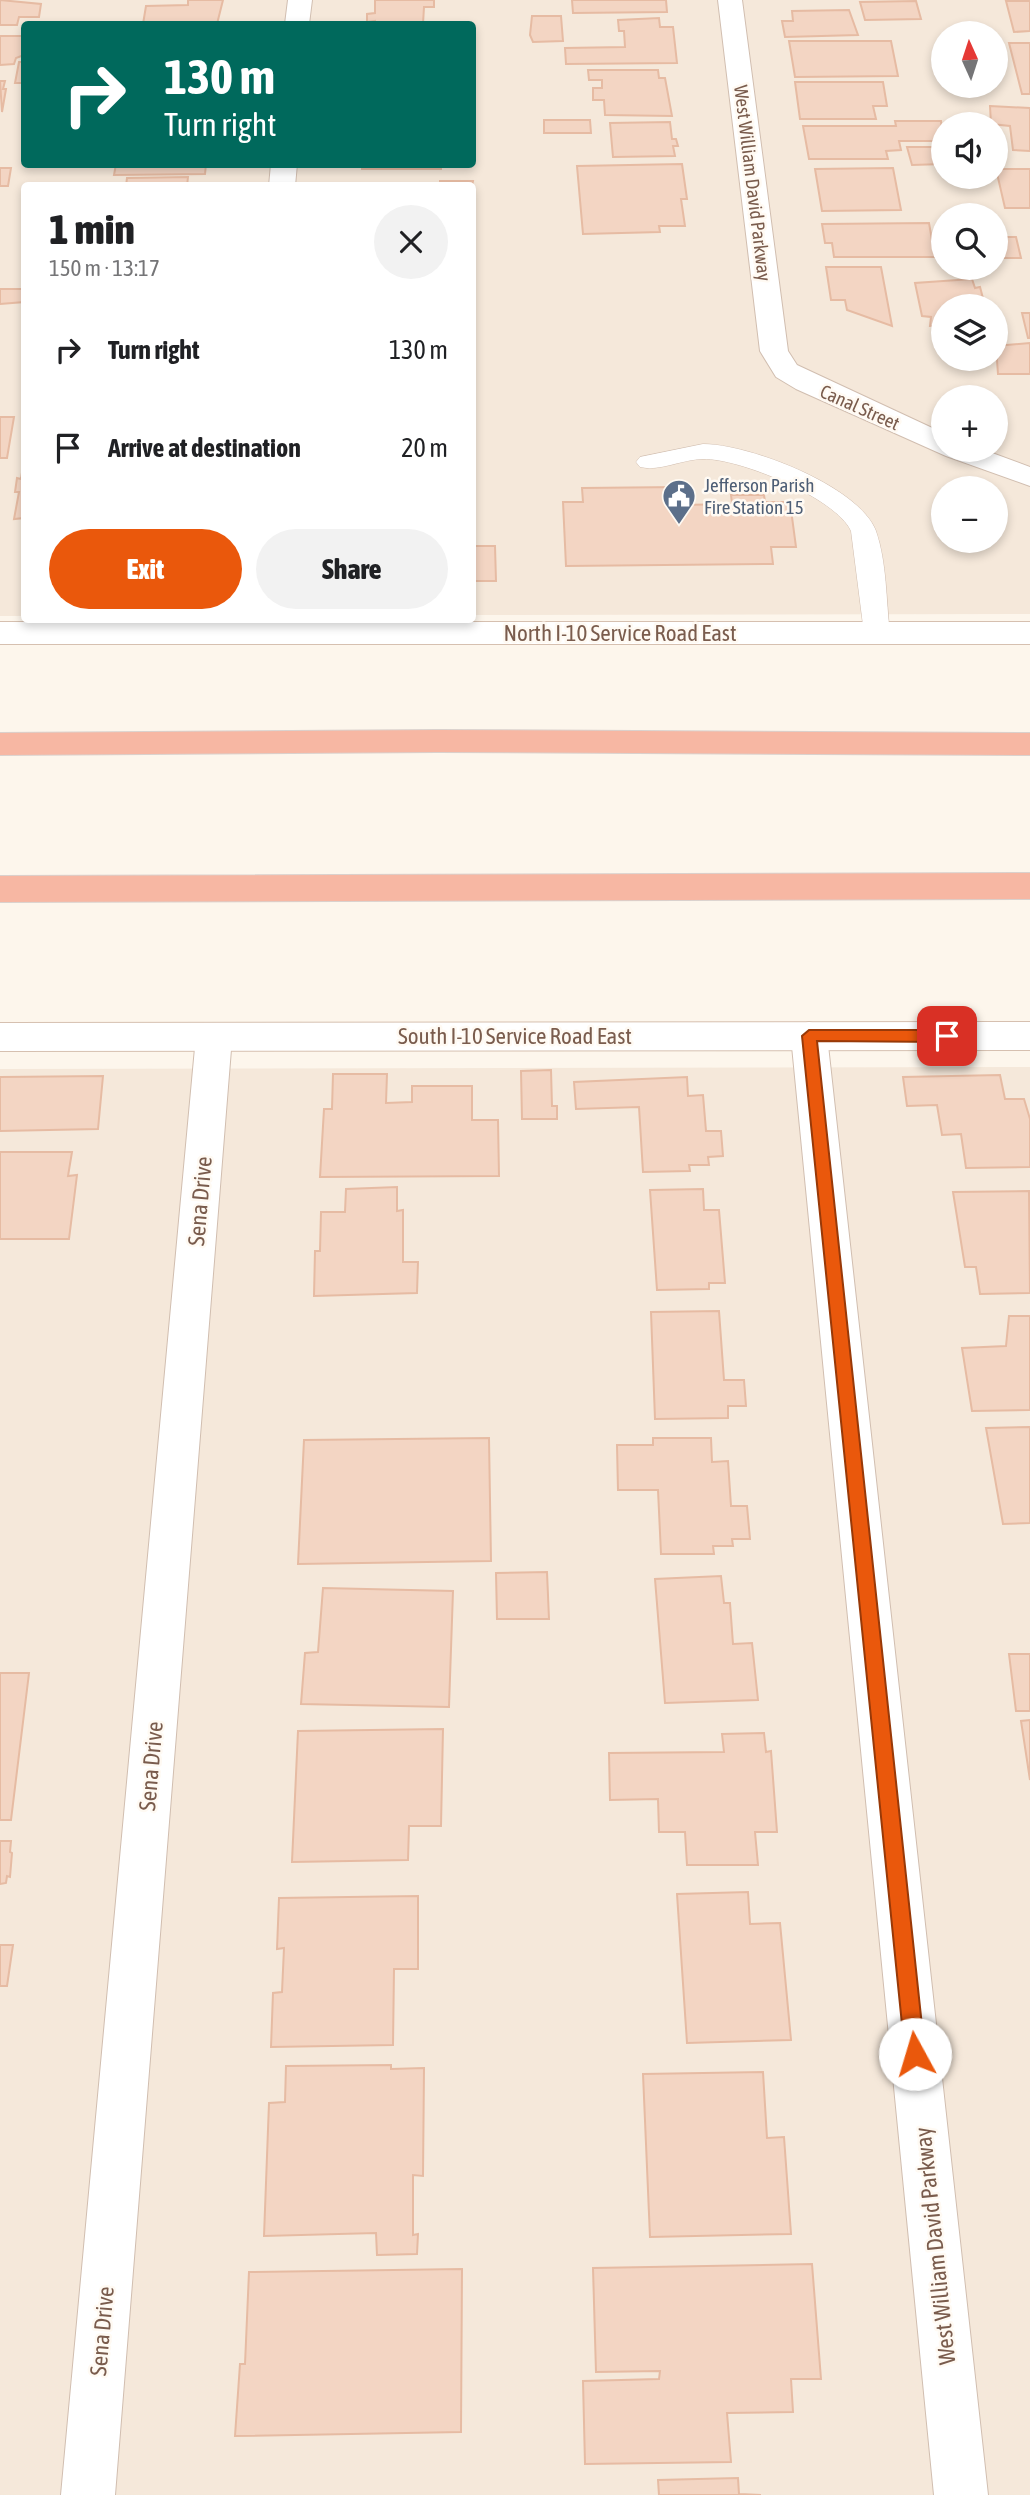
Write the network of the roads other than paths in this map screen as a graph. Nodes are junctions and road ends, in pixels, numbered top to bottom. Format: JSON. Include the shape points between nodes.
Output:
{"nodes":[{"id":1,"x":300,"y":0,"type":"edge"},
{"id":2,"x":730,"y":0,"type":"edge"},
{"id":3,"x":298,"y":21,"type":"edge"},
{"id":4,"x":781,"y":364,"type":"joint"},
{"id":5,"x":931,"y":439,"type":"edge"},
{"id":6,"x":648,"y":462,"type":"dead end"},
{"id":7,"x":989,"y":462,"type":"edge"},
{"id":8,"x":1030,"y":477,"type":"edge"},
{"id":9,"x":241,"y":626,"type":"edge"},
{"id":10,"x":0,"y":633,"type":"edge"},
{"id":11,"x":877,"y":633,"type":"junction"},
{"id":12,"x":1030,"y":633,"type":"edge"},
{"id":13,"x":0,"y":744,"type":"edge"},
{"id":14,"x":1030,"y":744,"type":"edge"},
{"id":15,"x":1030,"y":886,"type":"edge"},
{"id":16,"x":0,"y":889,"type":"edge"},
{"id":17,"x":809,"y":1036,"type":"junction"},
{"id":18,"x":1030,"y":1036,"type":"edge"},
{"id":19,"x":0,"y":1037,"type":"edge"},
{"id":20,"x":214,"y":1037,"type":"junction"},
{"id":21,"x":88,"y":2495,"type":"edge"},
{"id":22,"x":961,"y":2495,"type":"edge"}],
"edges":[{"from":1,"to":3,"type":"street"},
{"from":2,"to":4,"type":"street","name":"West William David Parkway","via":[[774,351]]},
{"from":4,"to":5,"type":"street","name":"Canal Street","via":[[806,383]]},
{"from":6,"to":11,"type":"lane","via":[[674,453],[721,452],[751,461],[848,508],[865,537]]},
{"from":7,"to":8,"type":"street"},
{"from":9,"to":10,"type":"street","name":"North I-10 Service Road East"},
{"from":9,"to":11,"type":"street","name":"North I-10 Service Road East"},
{"from":11,"to":12,"type":"street","name":"North I-10 Service Road East"},
{"from":13,"to":14,"type":"highway"},
{"from":15,"to":16,"type":"highway"},
{"from":17,"to":18,"type":"street","name":"South I-10 Service Road East"},
{"from":17,"to":20,"type":"street","name":"South I-10 Service Road East"},
{"from":17,"to":22,"type":"street","name":"West William David Parkway"},
{"from":19,"to":20,"type":"street","name":"South I-10 Service Road East"},
{"from":20,"to":21,"type":"street","name":"Sena Drive"}]}
